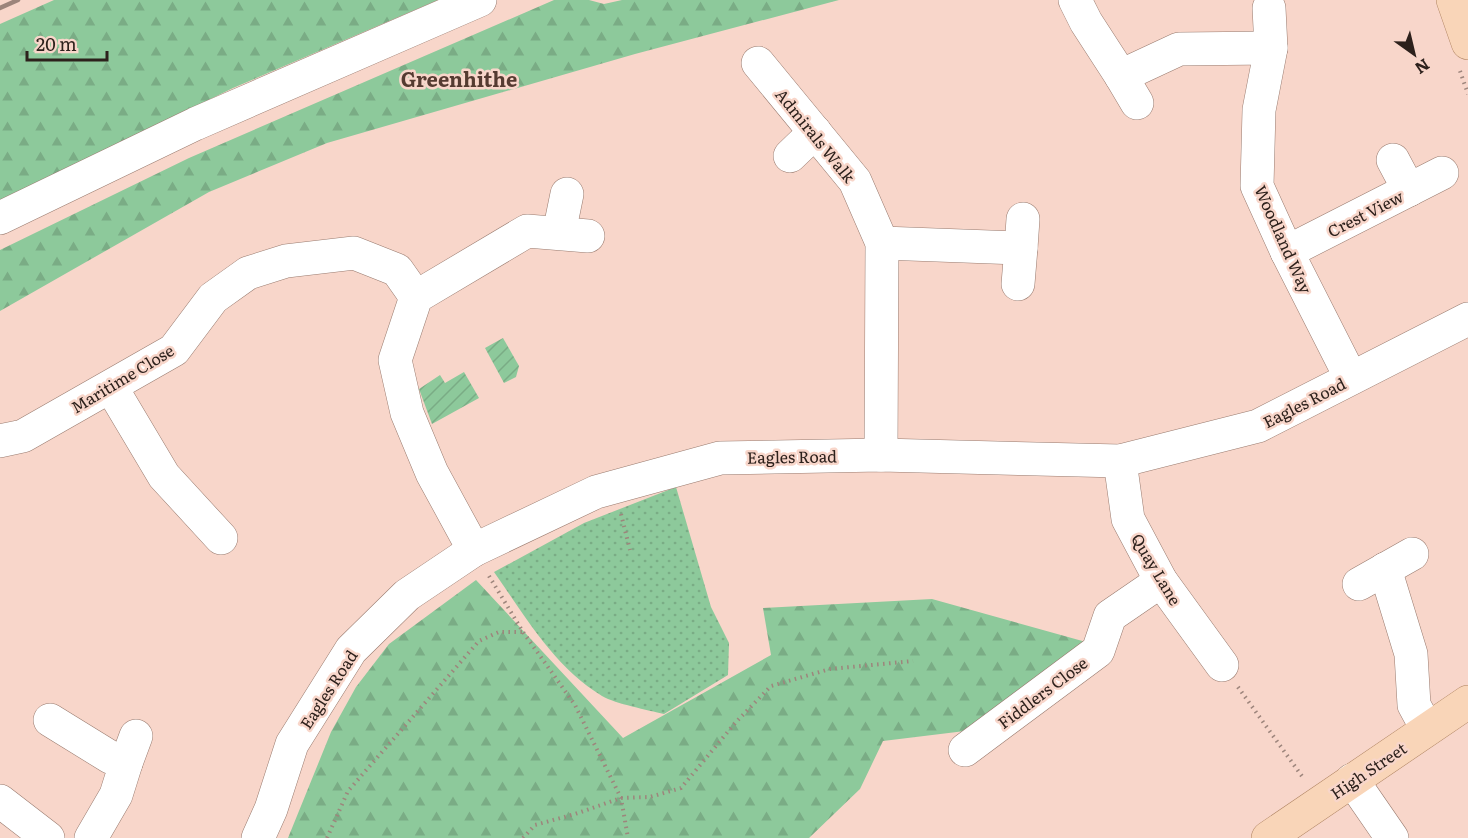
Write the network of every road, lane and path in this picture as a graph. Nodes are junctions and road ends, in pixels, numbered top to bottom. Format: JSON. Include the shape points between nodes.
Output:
{"nodes":[{"id":1,"x":480,"y":0,"type":"edge"},
{"id":2,"x":1075,"y":0,"type":"edge"},
{"id":3,"x":1453,"y":0,"type":"edge"},
{"id":4,"x":1269,"y":8,"type":"dead end"},
{"id":5,"x":1468,"y":43,"type":"edge"},
{"id":6,"x":1271,"y":48,"type":"junction"},
{"id":7,"x":758,"y":63,"type":"dead end"},
{"id":8,"x":815,"y":132,"type":"junction"},
{"id":9,"x":790,"y":156,"type":"dead end"},
{"id":10,"x":1393,"y":160,"type":"dead end"},
{"id":11,"x":1442,"y":173,"type":"dead end"},
{"id":12,"x":1409,"y":190,"type":"junction"},
{"id":13,"x":567,"y":194,"type":"dead end"},
{"id":14,"x":0,"y":218,"type":"edge"},
{"id":15,"x":882,"y":243,"type":"junction"},
{"id":16,"x":1287,"y":252,"type":"junction"},
{"id":17,"x":1018,"y":284,"type":"dead end"},
{"id":18,"x":416,"y":297,"type":"junction"},
{"id":19,"x":1468,"y":319,"type":"edge"},
{"id":20,"x":1351,"y":378,"type":"junction"},
{"id":21,"x":111,"y":387,"type":"junction"},
{"id":22,"x":0,"y":441,"type":"edge"},
{"id":23,"x":881,"y":455,"type":"junction"},
{"id":24,"x":1120,"y":461,"type":"junction"},
{"id":25,"x":221,"y":538,"type":"dead end"},
{"id":26,"x":474,"y":550,"type":"junction"},
{"id":27,"x":1385,"y":569,"type":"dead end"},
{"id":28,"x":1161,"y":581,"type":"junction"},
{"id":29,"x":523,"y":632,"type":"junction"},
{"id":30,"x":913,"y":662,"type":"dead end"},
{"id":31,"x":1222,"y":665,"type":"joint"},
{"id":32,"x":1468,"y":702,"type":"edge"},
{"id":33,"x":50,"y":720,"type":"dead end"},
{"id":34,"x":1427,"y":729,"type":"junction"},
{"id":35,"x":965,"y":750,"type":"dead end"},
{"id":36,"x":1353,"y":780,"type":"junction"},
{"id":37,"x":621,"y":798,"type":"junction"},
{"id":38,"x":0,"y":801,"type":"edge"},
{"id":39,"x":1321,"y":802,"type":"junction"},
{"id":40,"x":48,"y":838,"type":"edge"},
{"id":41,"x":91,"y":838,"type":"edge"},
{"id":42,"x":258,"y":838,"type":"edge"},
{"id":43,"x":327,"y":838,"type":"edge"},
{"id":44,"x":523,"y":838,"type":"edge"},
{"id":45,"x":628,"y":838,"type":"edge"},
{"id":46,"x":1268,"y":838,"type":"edge"},
{"id":47,"x":1392,"y":838,"type":"edge"}],
"edges":[{"from":1,"to":14,"type":"street","via":[[195,124]]},
{"from":2,"to":6,"type":"street","via":[[1129,89],[1179,49]]},
{"from":3,"to":5,"type":"main road"},
{"from":4,"to":6,"type":"street","name":"Woodland Way"},
{"from":6,"to":16,"type":"street","name":"Woodland Way","via":[[1259,110],[1257,186]]},
{"from":7,"to":8,"type":"street","name":"Admirals Walk"},
{"from":8,"to":9,"type":"street"},
{"from":8,"to":15,"type":"street","name":"Admirals Walk","via":[[855,181]]},
{"from":10,"to":12,"type":"street"},
{"from":11,"to":12,"type":"street","name":"Crest View"},
{"from":12,"to":16,"type":"street","name":"Crest View"},
{"from":13,"to":18,"type":"street","via":[[573,235],[527,231]]},
{"from":15,"to":17,"type":"street","via":[[1022,233]]},
{"from":15,"to":23,"type":"street","name":"Admirals Walk"},
{"from":16,"to":20,"type":"street","name":"Woodland Way"},
{"from":18,"to":21,"type":"street","name":"Maritime Close","via":[[397,270],[354,253],[286,261],[248,273],[213,298],[174,350]]},
{"from":18,"to":26,"type":"street","via":[[395,360],[407,413],[432,473]]},
{"from":19,"to":20,"type":"street","name":"Eagles Road"},
{"from":20,"to":24,"type":"street","name":"Eagles Road","via":[[1258,426]]},
{"from":21,"to":22,"type":"street","name":"Maritime Close","via":[[23,436]]},
{"from":21,"to":25,"type":"street","via":[[164,476]]},
{"from":23,"to":24,"type":"street","name":"Eagles Road"},
{"from":23,"to":26,"type":"street","name":"Eagles Road","via":[[720,458],[596,492]]},
{"from":24,"to":28,"type":"street","name":"Quay Lane","via":[[1128,519]]},
{"from":26,"to":29,"type":"path"},
{"from":26,"to":42,"type":"street","name":"Eagles Road","via":[[407,595],[351,650],[292,744]]},
{"from":27,"to":34,"type":"street","via":[[1411,654],[1414,705]]},
{"from":28,"to":31,"type":"street","name":"Quay Lane"},
{"from":28,"to":35,"type":"street","name":"Fiddlers Close","via":[[1110,616],[1098,651]]},
{"from":29,"to":37,"type":"path","via":[[575,705]]},
{"from":29,"to":43,"type":"path","via":[[499,632],[479,640],[348,791]]},
{"from":30,"to":37,"type":"path","via":[[830,669],[771,686],[681,788],[650,797]]},
{"from":31,"to":39,"type":"path"},
{"from":32,"to":34,"type":"main road","name":"High Street"},
{"from":33,"to":41,"type":"street","via":[[111,758],[131,750],[116,795]]},
{"from":34,"to":36,"type":"main road","name":"High Street"},
{"from":36,"to":39,"type":"main road","name":"High Street"},
{"from":36,"to":47,"type":"street"},
{"from":37,"to":44,"type":"path","via":[[535,825]]},
{"from":37,"to":45,"type":"path"},
{"from":38,"to":40,"type":"street"},
{"from":39,"to":46,"type":"main road","name":"High Street"}]}
